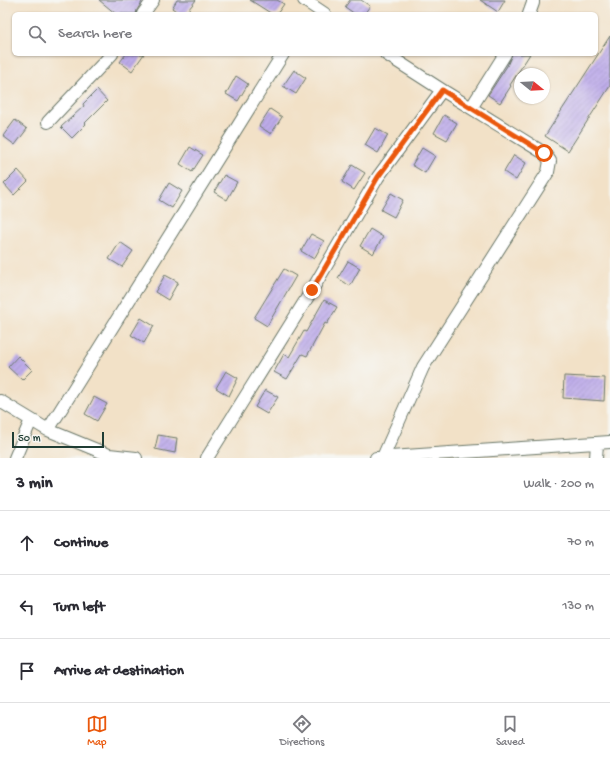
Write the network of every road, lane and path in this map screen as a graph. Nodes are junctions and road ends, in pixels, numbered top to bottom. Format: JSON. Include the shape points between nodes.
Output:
{"nodes":[{"id":1,"x":154,"y":0,"type":"edge"},
{"id":2,"x":533,"y":0,"type":"edge"},
{"id":3,"x":309,"y":7,"type":"edge"},
{"id":4,"x":145,"y":12,"type":"edge"},
{"id":5,"x":320,"y":12,"type":"edge"},
{"id":6,"x":530,"y":12,"type":"edge"},
{"id":7,"x":110,"y":56,"type":"edge"},
{"id":8,"x":282,"y":56,"type":"edge"},
{"id":9,"x":389,"y":56,"type":"edge"},
{"id":10,"x":504,"y":56,"type":"edge"},
{"id":11,"x":442,"y":90,"type":"junction"},
{"id":12,"x":472,"y":108,"type":"junction"},
{"id":13,"x":48,"y":122,"type":"dead end"},
{"id":14,"x":0,"y":401,"type":"edge"},
{"id":15,"x":31,"y":420,"type":"junction"},
{"id":16,"x":48,"y":430,"type":"junction"},
{"id":17,"x":610,"y":442,"type":"edge"},
{"id":18,"x":597,"y":444,"type":"junction"},
{"id":19,"x":15,"y":458,"type":"edge"},
{"id":20,"x":136,"y":458,"type":"edge"},
{"id":21,"x":207,"y":458,"type":"edge"},
{"id":22,"x":379,"y":458,"type":"edge"},
{"id":23,"x":596,"y":458,"type":"edge"}],
"edges":[{"from":1,"to":4,"type":"street"},
{"from":2,"to":6,"type":"street"},
{"from":3,"to":5,"type":"street"},
{"from":7,"to":13,"type":"street"},
{"from":8,"to":16,"type":"street"},
{"from":9,"to":11,"type":"street"},
{"from":10,"to":12,"type":"street"},
{"from":11,"to":12,"type":"street"},
{"from":11,"to":21,"type":"street","via":[[378,177],[312,290]]},
{"from":12,"to":22,"type":"street","via":[[544,153],[550,161],[548,172],[423,367]]},
{"from":14,"to":15,"type":"street"},
{"from":15,"to":16,"type":"street"},
{"from":15,"to":19,"type":"street"},
{"from":16,"to":20,"type":"street","via":[[109,454]]},
{"from":17,"to":18,"type":"street"},
{"from":18,"to":22,"type":"street"},
{"from":18,"to":23,"type":"street"}]}
